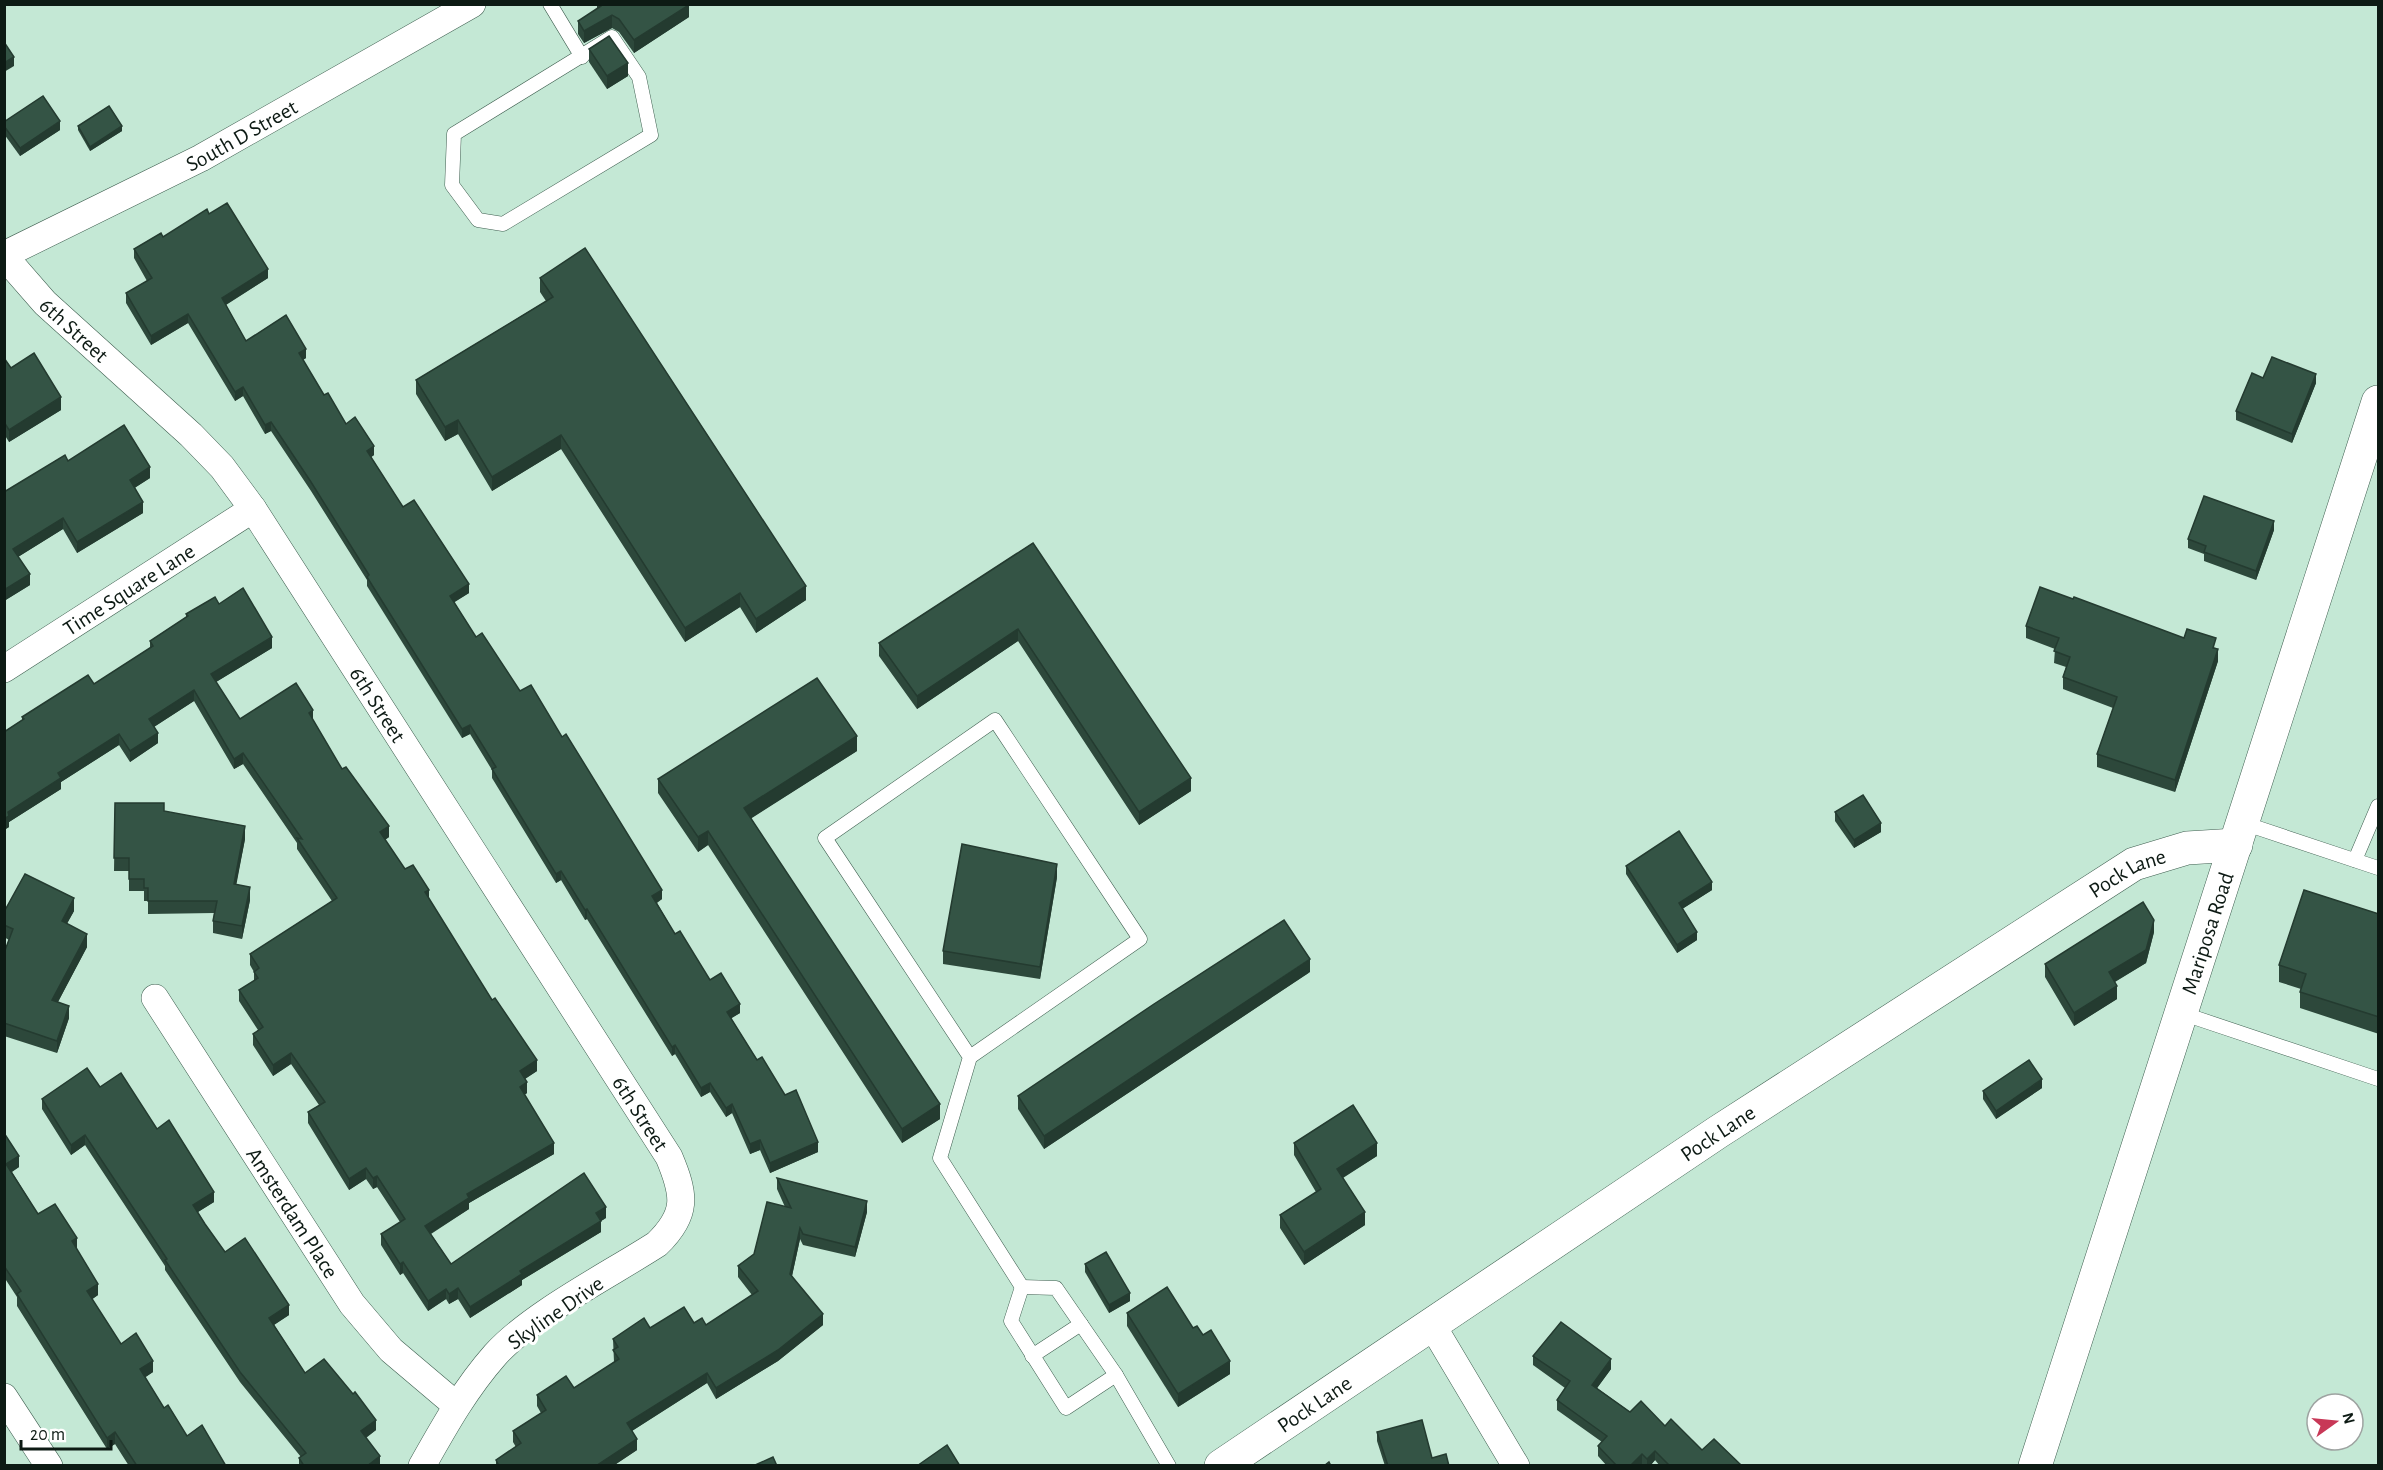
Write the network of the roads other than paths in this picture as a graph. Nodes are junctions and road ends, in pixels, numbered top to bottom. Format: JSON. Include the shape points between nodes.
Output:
{"nodes":[{"id":1,"x":472,"y":4,"type":"edge"},
{"id":2,"x":550,"y":4,"type":"edge"},
{"id":3,"x":582,"y":57,"type":"junction"},
{"id":4,"x":4,"y":256,"type":"edge"},
{"id":5,"x":2379,"y":402,"type":"edge"},
{"id":6,"x":253,"y":509,"type":"junction"},
{"id":7,"x":4,"y":669,"type":"edge"},
{"id":8,"x":2379,"y":806,"type":"edge"},
{"id":9,"x":2239,"y":834,"type":"junction"},
{"id":10,"x":2355,"y":860,"type":"junction"},
{"id":11,"x":2379,"y":868,"type":"edge"},
{"id":12,"x":155,"y":998,"type":"dead end"},
{"id":13,"x":2181,"y":1013,"type":"junction"},
{"id":14,"x":970,"y":1057,"type":"junction"},
{"id":15,"x":2379,"y":1079,"type":"edge"},
{"id":16,"x":682,"y":1205,"type":"joint"},
{"id":17,"x":1022,"y":1287,"type":"junction"},
{"id":18,"x":1081,"y":1324,"type":"junction"},
{"id":19,"x":1432,"y":1325,"type":"junction"},
{"id":20,"x":1032,"y":1356,"type":"junction"},
{"id":21,"x":1116,"y":1375,"type":"junction"},
{"id":22,"x":4,"y":1397,"type":"edge"},
{"id":23,"x":456,"y":1404,"type":"junction"},
{"id":24,"x":49,"y":1466,"type":"edge"},
{"id":25,"x":422,"y":1466,"type":"edge"},
{"id":26,"x":1169,"y":1466,"type":"edge"},
{"id":27,"x":1221,"y":1466,"type":"edge"},
{"id":28,"x":1516,"y":1466,"type":"edge"},
{"id":29,"x":2035,"y":1466,"type":"edge"}],
"edges":[{"from":1,"to":4,"type":"street","name":"South D Street","via":[[201,158]]},
{"from":2,"to":3,"type":"lane"},
{"from":3,"to":3,"type":"lane","via":[[454,134],[452,184],[478,220],[503,224],[651,135],[639,77],[612,37]]},
{"from":4,"to":6,"type":"street","name":"6th Street","via":[[45,303],[191,435],[222,467]]},
{"from":5,"to":9,"type":"street","name":"Mariposa Road"},
{"from":6,"to":7,"type":"street","name":"Time Square Lane"},
{"from":6,"to":16,"type":"street","name":"6th Street","via":[[669,1158],[679,1181]]},
{"from":8,"to":10,"type":"lane"},
{"from":9,"to":10,"type":"lane"},
{"from":9,"to":13,"type":"street","name":"Mariposa Road"},
{"from":9,"to":19,"type":"street","name":"Pock Lane","via":[[2134,864],[1708,1139]]},
{"from":10,"to":11,"type":"lane"},
{"from":12,"to":23,"type":"street","name":"Amsterdam Place","via":[[352,1304],[391,1350]]},
{"from":13,"to":15,"type":"lane"},
{"from":13,"to":29,"type":"street","name":"Mariposa Road"},
{"from":14,"to":14,"type":"lane","via":[[1140,939],[995,720],[825,838]]},
{"from":14,"to":17,"type":"lane","via":[[940,1158]]},
{"from":16,"to":23,"type":"street","name":"Skyline Drive","via":[[673,1228],[657,1244],[534,1322],[496,1354]]},
{"from":17,"to":18,"type":"lane","via":[[1056,1288]]},
{"from":17,"to":20,"type":"lane","via":[[1011,1321]]},
{"from":18,"to":20,"type":"lane"},
{"from":18,"to":21,"type":"lane"},
{"from":19,"to":27,"type":"street","name":"Pock Lane"},
{"from":19,"to":28,"type":"street"},
{"from":20,"to":21,"type":"lane","via":[[1066,1408]]},
{"from":21,"to":26,"type":"lane"},
{"from":22,"to":24,"type":"street"},
{"from":23,"to":25,"type":"street","name":"Skyline Drive"}]}
